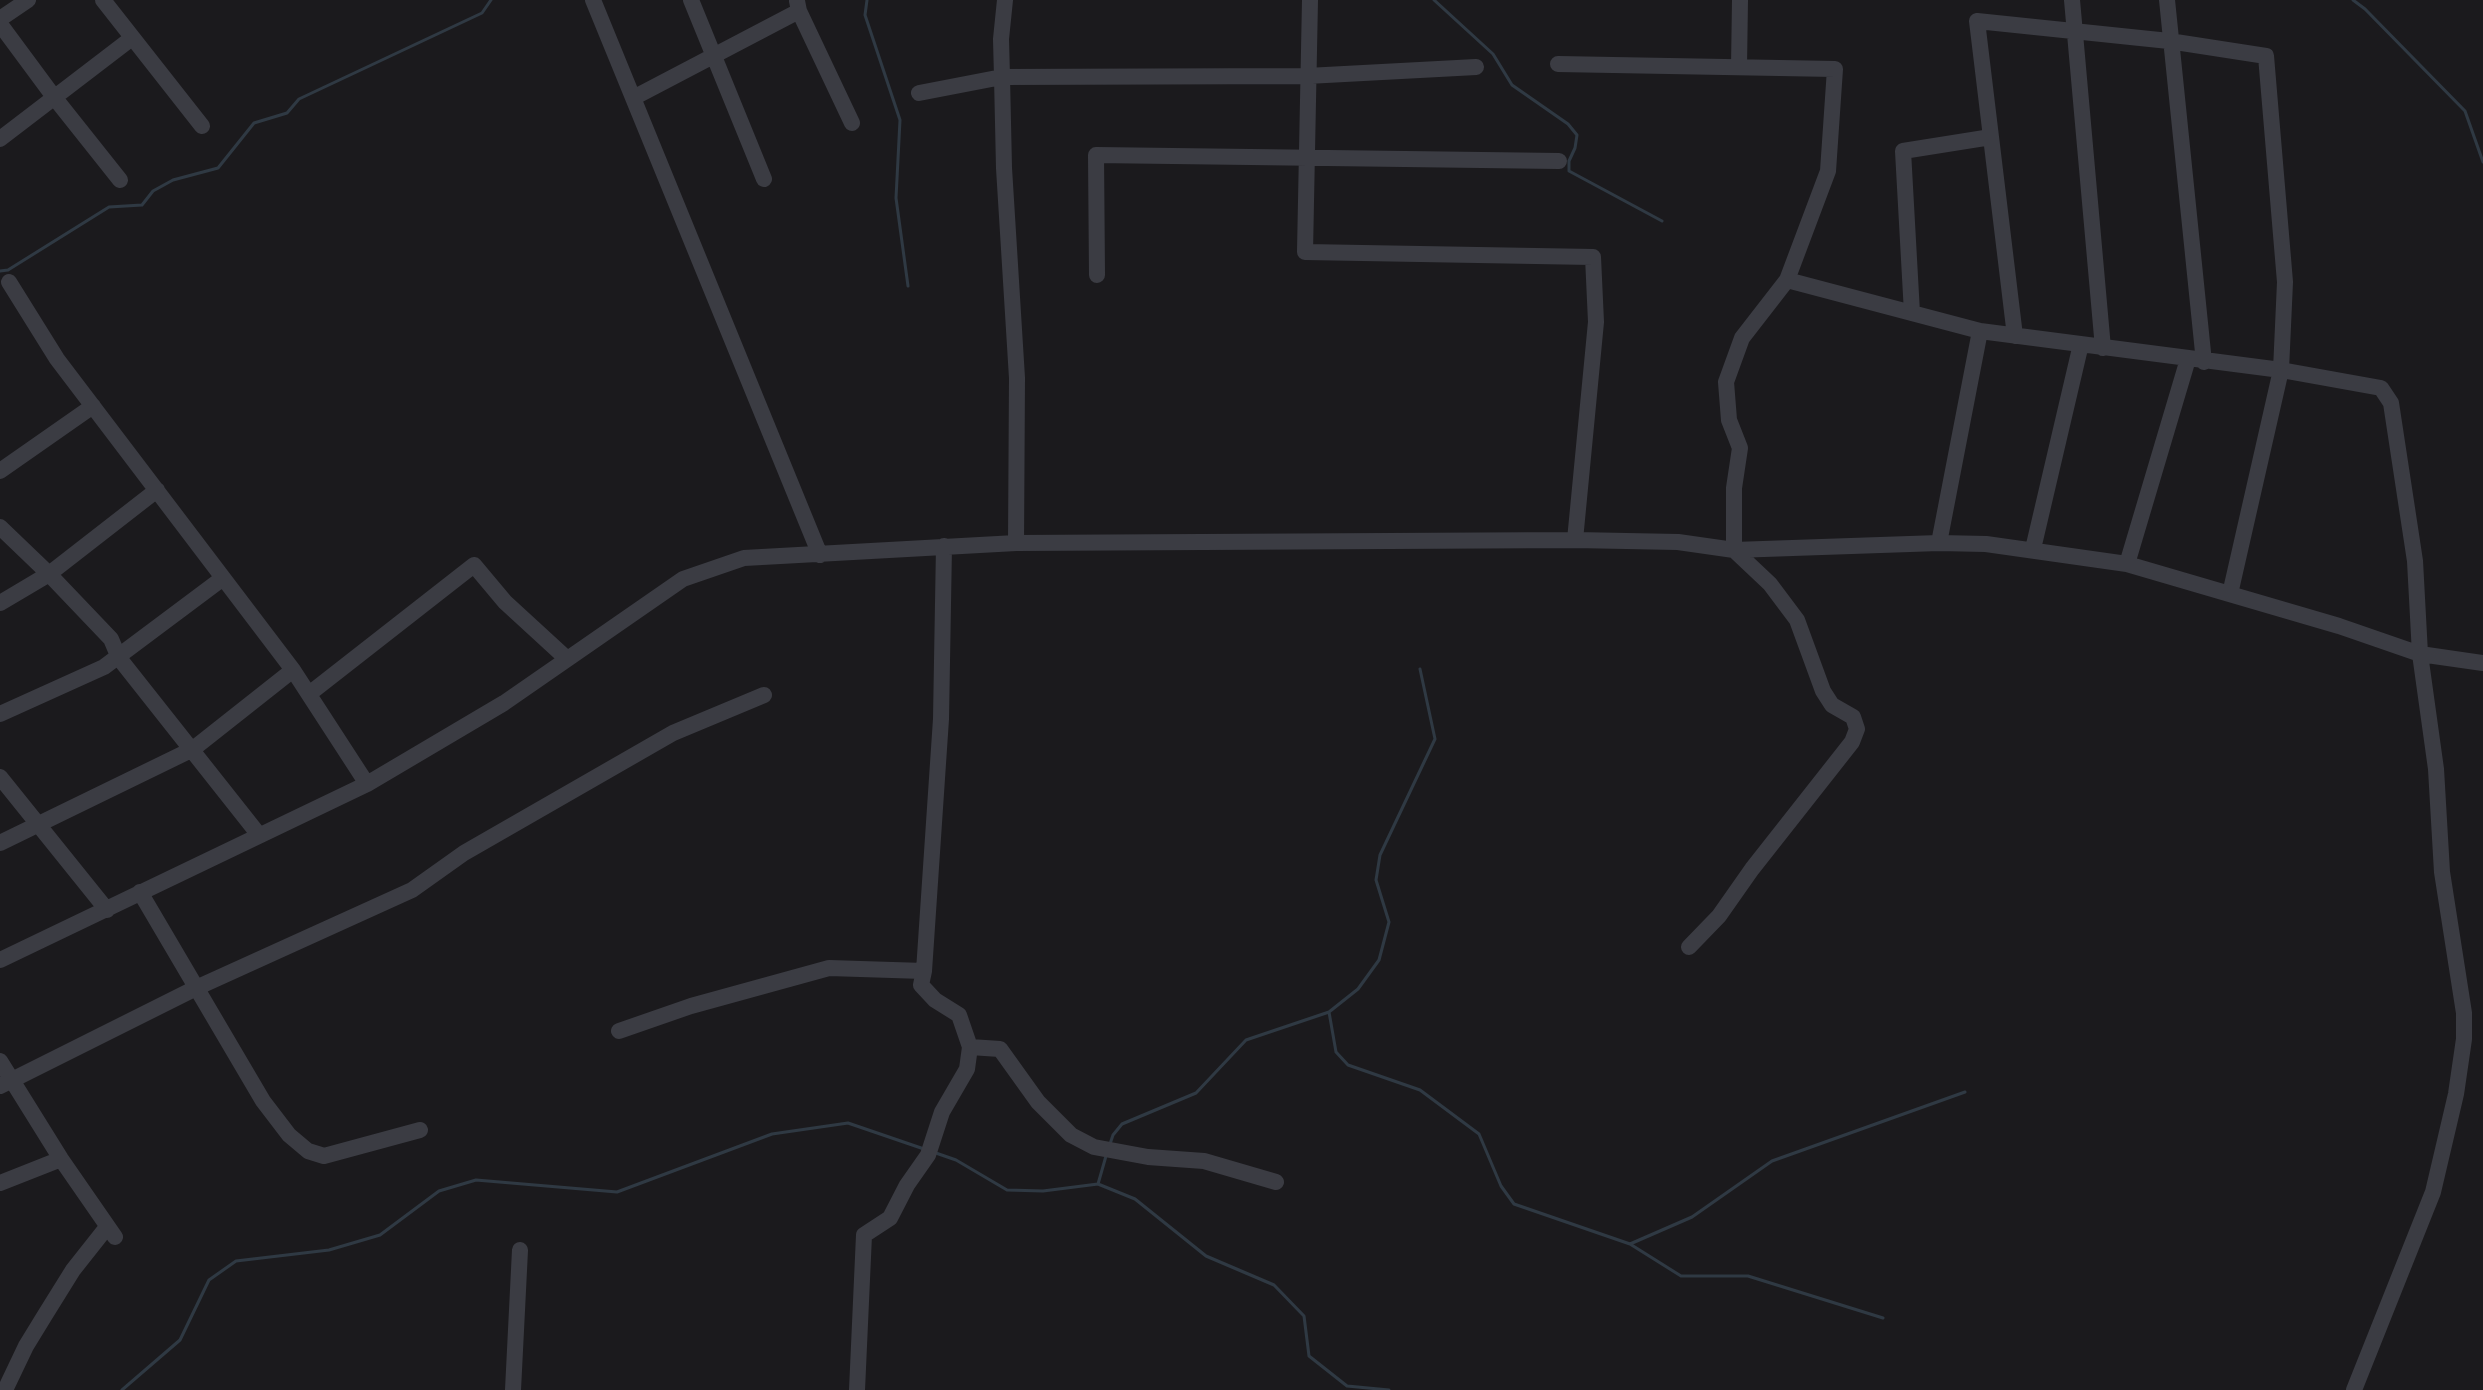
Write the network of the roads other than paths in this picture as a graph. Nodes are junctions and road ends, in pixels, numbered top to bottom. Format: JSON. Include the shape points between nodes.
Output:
{"nodes":[{"id":1,"x":28,"y":0,"type":"edge"},
{"id":2,"x":103,"y":0,"type":"edge"},
{"id":3,"x":593,"y":0,"type":"edge"},
{"id":4,"x":691,"y":0,"type":"edge"},
{"id":5,"x":1005,"y":0,"type":"edge"},
{"id":6,"x":1310,"y":0,"type":"edge"},
{"id":7,"x":1740,"y":0,"type":"edge"},
{"id":8,"x":2072,"y":0,"type":"edge"},
{"id":9,"x":2167,"y":0,"type":"edge"},
{"id":10,"x":798,"y":5,"type":"edge"},
{"id":11,"x":0,"y":22,"type":"edge"},
{"id":12,"x":2075,"y":30,"type":"junction"},
{"id":13,"x":132,"y":38,"type":"junction"},
{"id":14,"x":2169,"y":41,"type":"junction"},
{"id":15,"x":715,"y":55,"type":"junction"},
{"id":16,"x":1558,"y":64,"type":"dead end"},
{"id":17,"x":1476,"y":67,"type":"dead end"},
{"id":18,"x":1739,"y":67,"type":"junction"},
{"id":19,"x":1307,"y":76,"type":"junction"},
{"id":20,"x":1002,"y":78,"type":"junction"},
{"id":21,"x":919,"y":93,"type":"dead end"},
{"id":22,"x":54,"y":97,"type":"junction"},
{"id":23,"x":633,"y":98,"type":"junction"},
{"id":24,"x":852,"y":123,"type":"dead end"},
{"id":25,"x":202,"y":126,"type":"dead end"},
{"id":26,"x":1991,"y":137,"type":"junction"},
{"id":27,"x":0,"y":139,"type":"edge"},
{"id":28,"x":1306,"y":159,"type":"junction"},
{"id":29,"x":1559,"y":161,"type":"dead end"},
{"id":30,"x":764,"y":179,"type":"dead end"},
{"id":31,"x":120,"y":180,"type":"dead end"},
{"id":32,"x":1097,"y":275,"type":"dead end"},
{"id":33,"x":1787,"y":280,"type":"junction"},
{"id":34,"x":9,"y":282,"type":"dead end"},
{"id":35,"x":1912,"y":313,"type":"junction"},
{"id":36,"x":1980,"y":331,"type":"junction"},
{"id":37,"x":2014,"y":336,"type":"junction"},
{"id":38,"x":2081,"y":344,"type":"junction"},
{"id":39,"x":2103,"y":348,"type":"junction"},
{"id":40,"x":2196,"y":360,"type":"junction"},
{"id":41,"x":2281,"y":370,"type":"junction"},
{"id":42,"x":93,"y":406,"type":"junction"},
{"id":43,"x":0,"y":471,"type":"edge"},
{"id":44,"x":157,"y":490,"type":"junction"},
{"id":45,"x":0,"y":527,"type":"edge"},
{"id":46,"x":1575,"y":540,"type":"junction"},
{"id":47,"x":1016,"y":543,"type":"junction"},
{"id":48,"x":1939,"y":543,"type":"junction"},
{"id":49,"x":944,"y":546,"type":"junction"},
{"id":50,"x":2033,"y":549,"type":"junction"},
{"id":51,"x":1734,"y":550,"type":"junction"},
{"id":52,"x":820,"y":555,"type":"junction"},
{"id":53,"x":2127,"y":564,"type":"junction"},
{"id":54,"x":49,"y":574,"type":"junction"},
{"id":55,"x":223,"y":578,"type":"junction"},
{"id":56,"x":2230,"y":594,"type":"junction"},
{"id":57,"x":0,"y":603,"type":"edge"},
{"id":58,"x":2420,"y":654,"type":"junction"},
{"id":59,"x":119,"y":658,"type":"junction"},
{"id":60,"x":566,"y":658,"type":"junction"},
{"id":61,"x":2483,"y":663,"type":"edge"},
{"id":62,"x":293,"y":670,"type":"junction"},
{"id":63,"x":309,"y":694,"type":"junction"},
{"id":64,"x":764,"y":695,"type":"dead end"},
{"id":65,"x":0,"y":714,"type":"edge"},
{"id":66,"x":193,"y":749,"type":"junction"},
{"id":67,"x":0,"y":777,"type":"edge"},
{"id":68,"x":367,"y":784,"type":"junction"},
{"id":69,"x":38,"y":824,"type":"junction"},
{"id":70,"x":259,"y":835,"type":"junction"},
{"id":71,"x":0,"y":843,"type":"edge"},
{"id":72,"x":140,"y":892,"type":"junction"},
{"id":73,"x":107,"y":910,"type":"junction"},
{"id":74,"x":1689,"y":947,"type":"dead end"},
{"id":75,"x":0,"y":960,"type":"edge"},
{"id":76,"x":924,"y":971,"type":"junction"},
{"id":77,"x":196,"y":988,"type":"junction"},
{"id":78,"x":619,"y":1031,"type":"dead end"},
{"id":79,"x":970,"y":1047,"type":"junction"},
{"id":80,"x":0,"y":1061,"type":"edge"},
{"id":81,"x":6,"y":1083,"type":"edge"},
{"id":82,"x":420,"y":1131,"type":"dead end"},
{"id":83,"x":61,"y":1159,"type":"junction"},
{"id":84,"x":1276,"y":1182,"type":"dead end"},
{"id":85,"x":0,"y":1183,"type":"edge"},
{"id":86,"x":520,"y":1250,"type":"dead end"},
{"id":87,"x":5,"y":1390,"type":"edge"},
{"id":88,"x":513,"y":1390,"type":"edge"},
{"id":89,"x":857,"y":1390,"type":"edge"},
{"id":90,"x":2354,"y":1390,"type":"edge"}],
"edges":[{"from":1,"to":11,"type":"street"},
{"from":2,"to":13,"type":"street"},
{"from":3,"to":23,"type":"street"},
{"from":4,"to":15,"type":"street"},
{"from":5,"to":20,"type":"street"},
{"from":6,"to":19,"type":"street"},
{"from":7,"to":18,"type":"street"},
{"from":8,"to":12,"type":"street"},
{"from":9,"to":14,"type":"street"},
{"from":10,"to":15,"type":"street"},
{"from":10,"to":24,"type":"street"},
{"from":11,"to":22,"type":"street"},
{"from":12,"to":14,"type":"street"},
{"from":12,"to":26,"type":"street","via":[[1977,21]]},
{"from":12,"to":39,"type":"street"},
{"from":13,"to":22,"type":"street"},
{"from":13,"to":25,"type":"street"},
{"from":14,"to":40,"type":"street"},
{"from":14,"to":41,"type":"street","via":[[2266,56],[2285,282]]},
{"from":15,"to":23,"type":"street"},
{"from":15,"to":30,"type":"street"},
{"from":16,"to":18,"type":"street"},
{"from":17,"to":19,"type":"street"},
{"from":18,"to":33,"type":"street","via":[[1835,69],[1828,171]]},
{"from":19,"to":20,"type":"street"},
{"from":19,"to":28,"type":"street"},
{"from":20,"to":21,"type":"street"},
{"from":20,"to":47,"type":"street","via":[[1017,378]]},
{"from":22,"to":27,"type":"street"},
{"from":22,"to":31,"type":"street"},
{"from":23,"to":52,"type":"street"},
{"from":26,"to":35,"type":"street","via":[[1903,151]]},
{"from":26,"to":37,"type":"street"},
{"from":28,"to":29,"type":"street"},
{"from":28,"to":32,"type":"street","via":[[1096,155]]},
{"from":28,"to":46,"type":"street","via":[[1305,252],[1593,256],[1596,322]]},
{"from":33,"to":35,"type":"street"},
{"from":33,"to":51,"type":"street","via":[[1742,338],[1726,382],[1729,420],[1740,448],[1734,488]]},
{"from":34,"to":42,"type":"street","via":[[57,359]]},
{"from":35,"to":36,"type":"street"},
{"from":36,"to":37,"type":"street"},
{"from":36,"to":48,"type":"street"},
{"from":37,"to":38,"type":"street"},
{"from":38,"to":39,"type":"street"},
{"from":38,"to":50,"type":"street"},
{"from":39,"to":40,"type":"street"},
{"from":40,"to":41,"type":"street"},
{"from":40,"to":53,"type":"street"},
{"from":41,"to":56,"type":"street"},
{"from":41,"to":58,"type":"street","via":[[2381,388],[2391,403],[2415,561]]},
{"from":42,"to":43,"type":"street"},
{"from":42,"to":44,"type":"street"},
{"from":44,"to":54,"type":"street"},
{"from":44,"to":55,"type":"street"},
{"from":45,"to":54,"type":"street"},
{"from":46,"to":47,"type":"street"},
{"from":46,"to":51,"type":"street","via":[[1678,542]]},
{"from":47,"to":49,"type":"street"},
{"from":48,"to":50,"type":"street"},
{"from":48,"to":51,"type":"street"},
{"from":49,"to":52,"type":"street"},
{"from":49,"to":76,"type":"street","via":[[941,719]]},
{"from":50,"to":53,"type":"street"},
{"from":51,"to":74,"type":"street","via":[[1770,584],[1797,620],[1823,691],[1833,705],[1852,717],[1857,729],[1852,742],[1719,916]]},
{"from":52,"to":60,"type":"street","via":[[744,558],[684,579]]},
{"from":53,"to":56,"type":"street"},
{"from":54,"to":57,"type":"street"},
{"from":54,"to":59,"type":"street","via":[[111,639]]},
{"from":55,"to":59,"type":"street"},
{"from":55,"to":62,"type":"street"},
{"from":56,"to":58,"type":"street"},
{"from":58,"to":61,"type":"street"},
{"from":58,"to":90,"type":"street","via":[[2436,769],[2442,872],[2464,1013],[2463,1061],[2433,1192]]},
{"from":59,"to":65,"type":"street"},
{"from":59,"to":66,"type":"street"},
{"from":60,"to":63,"type":"street","via":[[505,602],[474,565]]},
{"from":60,"to":68,"type":"street","via":[[504,703]]},
{"from":62,"to":63,"type":"street"},
{"from":62,"to":66,"type":"street"},
{"from":63,"to":68,"type":"street"},
{"from":64,"to":77,"type":"street","via":[[673,733],[464,853],[412,890]]},
{"from":66,"to":69,"type":"street"},
{"from":66,"to":70,"type":"street"},
{"from":67,"to":69,"type":"street"},
{"from":68,"to":70,"type":"street"},
{"from":69,"to":71,"type":"street"},
{"from":69,"to":73,"type":"street"},
{"from":70,"to":72,"type":"street"},
{"from":72,"to":73,"type":"street"},
{"from":72,"to":77,"type":"street"},
{"from":73,"to":75,"type":"street"},
{"from":76,"to":78,"type":"street","via":[[829,968],[691,1006]]},
{"from":76,"to":79,"type":"street","via":[[921,985],[935,1000],[959,1015]]},
{"from":77,"to":81,"type":"street"},
{"from":77,"to":82,"type":"street","via":[[263,1101],[289,1135],[308,1151],[324,1156]]},
{"from":79,"to":84,"type":"street","via":[[1000,1049],[1055,1119],[1071,1135],[1094,1147],[1148,1157],[1204,1161]]},
{"from":79,"to":89,"type":"street","via":[[967,1069],[942,1112],[927,1155],[890,1218],[864,1235]]},
{"from":80,"to":81,"type":"street"},
{"from":81,"to":83,"type":"street"},
{"from":83,"to":85,"type":"street"},
{"from":83,"to":87,"type":"street","via":[[111,1232],[73,1270],[26,1346]]},
{"from":86,"to":88,"type":"street"}]}
